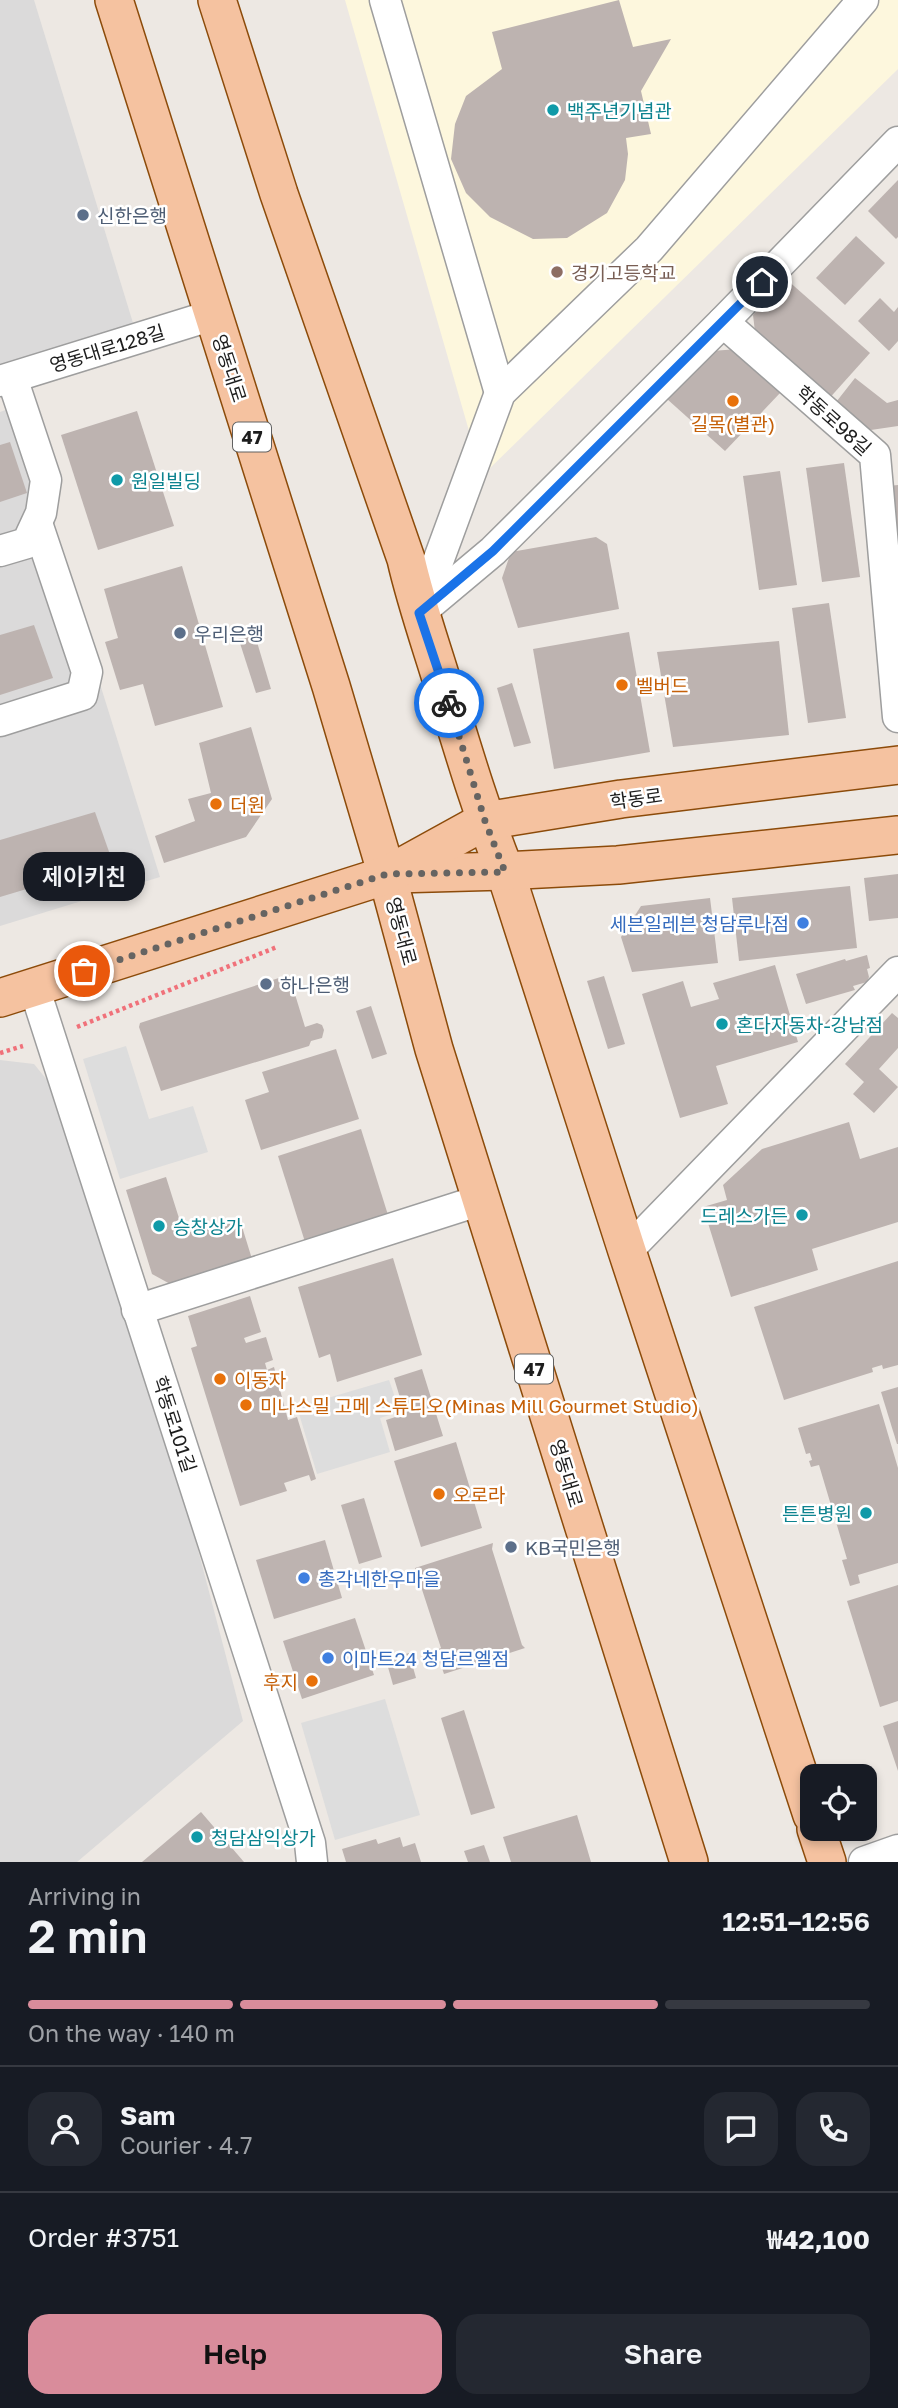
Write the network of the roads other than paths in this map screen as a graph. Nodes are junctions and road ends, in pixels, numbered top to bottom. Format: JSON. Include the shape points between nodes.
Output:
{"nodes":[{"id":1,"x":114,"y":0,"type":"edge"},
{"id":2,"x":217,"y":0,"type":"edge"},
{"id":3,"x":385,"y":0,"type":"edge"},
{"id":4,"x":863,"y":0,"type":"edge"},
{"id":5,"x":898,"y":142,"type":"edge"},
{"id":6,"x":213,"y":315,"type":"junction"},
{"id":7,"x":723,"y":322,"type":"junction"},
{"id":8,"x":6,"y":379,"type":"edge"},
{"id":9,"x":500,"y":393,"type":"junction"},
{"id":10,"x":886,"y":454,"type":"edge"},
{"id":11,"x":37,"y":523,"type":"junction"},
{"id":12,"x":0,"y":551,"type":"edge"},
{"id":13,"x":419,"y":613,"type":"junction"},
{"id":14,"x":898,"y":716,"type":"edge"},
{"id":15,"x":0,"y":721,"type":"edge"},
{"id":16,"x":898,"y":765,"type":"edge"},
{"id":17,"x":485,"y":821,"type":"junction"},
{"id":18,"x":898,"y":835,"type":"edge"},
{"id":19,"x":505,"y":872,"type":"junction"},
{"id":20,"x":387,"y":874,"type":"junction"},
{"id":21,"x":898,"y":972,"type":"edge"},
{"id":22,"x":34,"y":987,"type":"junction"},
{"id":23,"x":0,"y":998,"type":"edge"},
{"id":24,"x":481,"y":1200,"type":"junction"},
{"id":25,"x":627,"y":1251,"type":"junction"},
{"id":26,"x":137,"y":1310,"type":"junction"},
{"id":27,"x":800,"y":1778,"type":"edge"},
{"id":28,"x":821,"y":1841,"type":"edge"},
{"id":29,"x":898,"y":1850,"type":"edge"},
{"id":30,"x":312,"y":1862,"type":"edge"},
{"id":31,"x":689,"y":1862,"type":"edge"},
{"id":32,"x":827,"y":1862,"type":"edge"},
{"id":33,"x":864,"y":1862,"type":"edge"}],
"edges":[{"from":1,"to":6,"type":"main road","name":"영동대로","number":"47"},
{"from":2,"to":13,"type":"main road","via":[[405,559]]},
{"from":3,"to":9,"type":"street"},
{"from":4,"to":9,"type":"street","via":[[649,249]]},
{"from":5,"to":7,"type":"street"},
{"from":6,"to":8,"type":"street","name":"영동대로128길"},
{"from":6,"to":20,"type":"main road","name":"영동대로","number":"47"},
{"from":7,"to":10,"type":"street","name":"학동로98길"},
{"from":7,"to":13,"type":"street","via":[[493,551]]},
{"from":8,"to":11,"type":"street","via":[[46,480]]},
{"from":9,"to":13,"type":"street"},
{"from":10,"to":14,"type":"street","name":"학동로98길"},
{"from":11,"to":12,"type":"street","via":[[27,543]]},
{"from":11,"to":15,"type":"street","via":[[87,672],[82,695]]},
{"from":13,"to":17,"type":"main road"},
{"from":16,"to":17,"type":"main road","name":"학동로","via":[[621,799]]},
{"from":17,"to":19,"type":"main road"},
{"from":17,"to":20,"type":"main road","name":"학동로"},
{"from":18,"to":19,"type":"main road","name":"학동로"},
{"from":19,"to":20,"type":"main road","name":"학동로"},
{"from":19,"to":25,"type":"main road"},
{"from":20,"to":22,"type":"main road","name":"학동로"},
{"from":20,"to":24,"type":"main road","name":"영동대로","number":"47"},
{"from":21,"to":25,"type":"street"},
{"from":22,"to":23,"type":"main road","name":"학동로"},
{"from":22,"to":26,"type":"street","name":"학동로101길"},
{"from":24,"to":26,"type":"street"},
{"from":24,"to":31,"type":"main road","name":"영동대로","number":"47"},
{"from":25,"to":27,"type":"main road"},
{"from":26,"to":30,"type":"street","name":"학동로101길","via":[[310,1843]]},
{"from":28,"to":32,"type":"main road"},
{"from":29,"to":33,"type":"street"}]}
